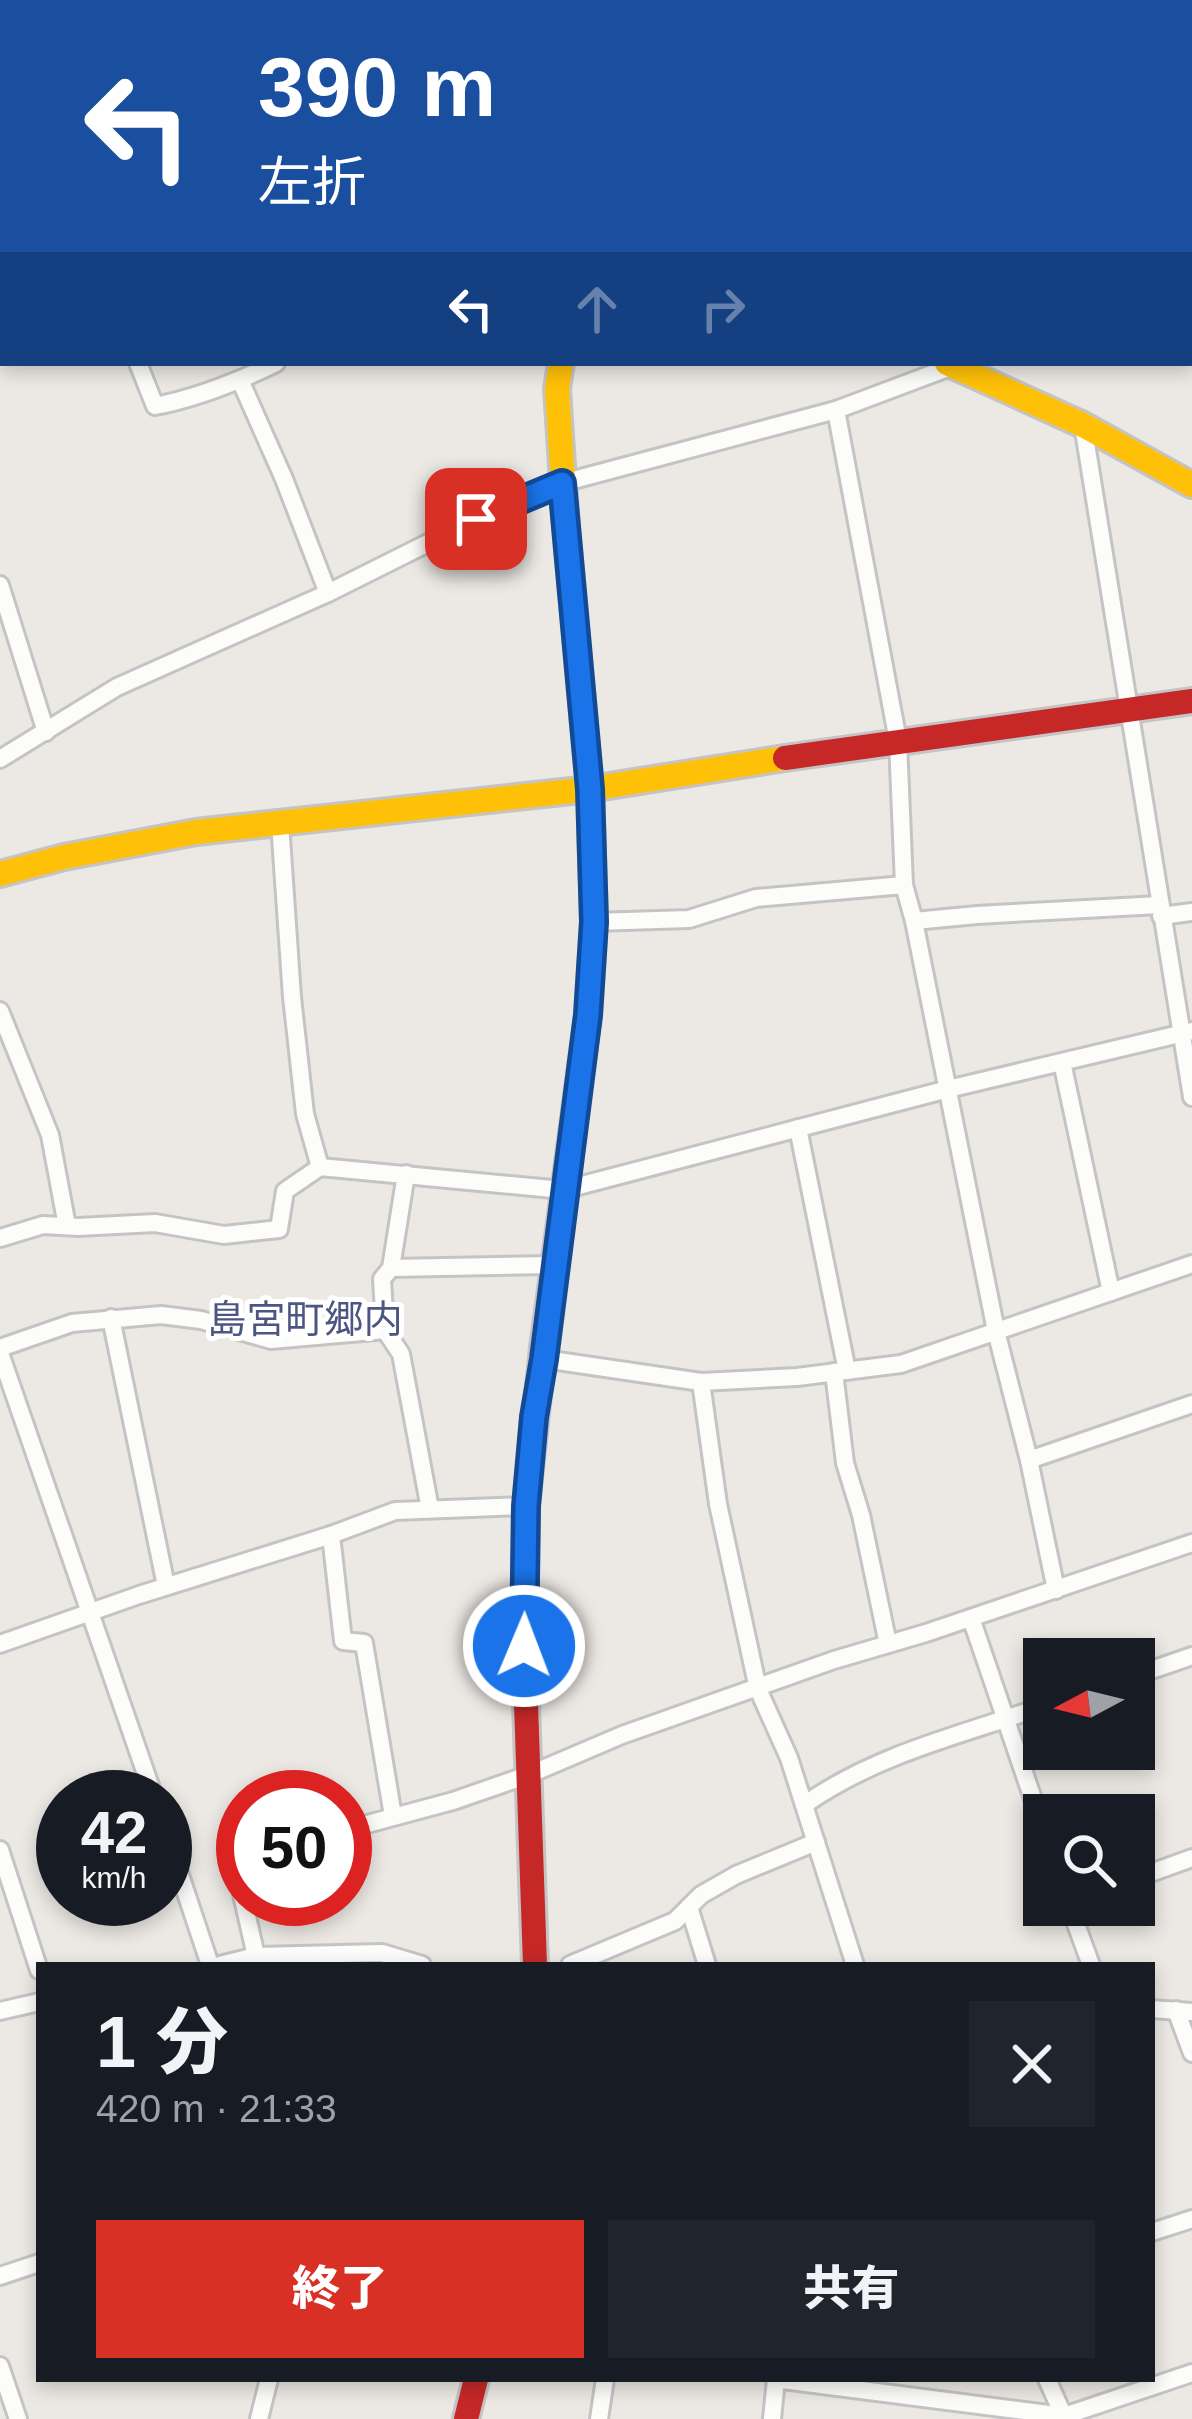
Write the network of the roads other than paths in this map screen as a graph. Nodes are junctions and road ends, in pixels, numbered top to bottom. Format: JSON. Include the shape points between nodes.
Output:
{"nodes":[{"id":1,"x":139,"y":366,"type":"edge"},
{"id":2,"x":270,"y":366,"type":"edge"},
{"id":3,"x":560,"y":366,"type":"edge"},
{"id":4,"x":945,"y":366,"type":"edge"},
{"id":5,"x":954,"y":366,"type":"edge"},
{"id":6,"x":240,"y":380,"type":"junction"},
{"id":7,"x":836,"y":410,"type":"junction"},
{"id":8,"x":1083,"y":425,"type":"junction"},
{"id":9,"x":562,"y":483,"type":"junction"},
{"id":10,"x":1192,"y":484,"type":"edge"},
{"id":11,"x":0,"y":585,"type":"edge"},
{"id":12,"x":328,"y":593,"type":"junction"},
{"id":13,"x":1192,"y":701,"type":"edge"},
{"id":14,"x":1128,"y":710,"type":"junction"},
{"id":15,"x":46,"y":732,"type":"junction"},
{"id":16,"x":898,"y":741,"type":"junction"},
{"id":17,"x":0,"y":759,"type":"edge"},
{"id":18,"x":590,"y":789,"type":"junction"},
{"id":19,"x":280,"y":824,"type":"junction"},
{"id":20,"x":0,"y":874,"type":"edge"},
{"id":21,"x":904,"y":885,"type":"junction"},
{"id":22,"x":1160,"y":910,"type":"junction"},
{"id":23,"x":1192,"y":912,"type":"edge"},
{"id":24,"x":594,"y":922,"type":"junction"},
{"id":25,"x":914,"y":922,"type":"junction"},
{"id":26,"x":0,"y":1011,"type":"edge"},
{"id":27,"x":1186,"y":1032,"type":"edge"},
{"id":28,"x":1062,"y":1062,"type":"junction"},
{"id":29,"x":948,"y":1089,"type":"junction"},
{"id":30,"x":1192,"y":1097,"type":"edge"},
{"id":31,"x":798,"y":1129,"type":"junction"},
{"id":32,"x":320,"y":1167,"type":"junction"},
{"id":33,"x":406,"y":1174,"type":"junction"},
{"id":34,"x":563,"y":1190,"type":"junction"},
{"id":35,"x":67,"y":1226,"type":"junction"},
{"id":36,"x":0,"y":1238,"type":"edge"},
{"id":37,"x":1192,"y":1264,"type":"edge"},
{"id":38,"x":555,"y":1265,"type":"junction"},
{"id":39,"x":391,"y":1268,"type":"junction"},
{"id":40,"x":1112,"y":1292,"type":"junction"},
{"id":41,"x":111,"y":1318,"type":"junction"},
{"id":42,"x":385,"y":1330,"type":"junction"},
{"id":43,"x":996,"y":1331,"type":"junction"},
{"id":44,"x":0,"y":1350,"type":"edge"},
{"id":45,"x":544,"y":1359,"type":"junction"},
{"id":46,"x":840,"y":1372,"type":"junction"},
{"id":47,"x":701,"y":1382,"type":"junction"},
{"id":48,"x":1192,"y":1404,"type":"edge"},
{"id":49,"x":1029,"y":1460,"type":"junction"},
{"id":50,"x":526,"y":1506,"type":"junction"},
{"id":51,"x":430,"y":1510,"type":"junction"},
{"id":52,"x":331,"y":1535,"type":"junction"},
{"id":53,"x":1192,"y":1544,"type":"edge"},
{"id":54,"x":166,"y":1586,"type":"junction"},
{"id":55,"x":1056,"y":1590,"type":"junction"},
{"id":56,"x":89,"y":1613,"type":"junction"},
{"id":57,"x":971,"y":1618,"type":"junction"},
{"id":58,"x":0,"y":1644,"type":"edge"},
{"id":59,"x":888,"y":1644,"type":"junction"},
{"id":60,"x":1192,"y":1656,"type":"edge"},
{"id":61,"x":1155,"y":1669,"type":"edge"},
{"id":62,"x":758,"y":1689,"type":"junction"},
{"id":63,"x":1023,"y":1714,"type":"edge"},
{"id":64,"x":1006,"y":1720,"type":"junction"},
{"id":65,"x":144,"y":1770,"type":"edge"},
{"id":66,"x":528,"y":1775,"type":"junction"},
{"id":67,"x":1031,"y":1794,"type":"edge"},
{"id":68,"x":804,"y":1805,"type":"junction"},
{"id":69,"x":394,"y":1816,"type":"junction"},
{"id":70,"x":372,"y":1822,"type":"edge"},
{"id":71,"x":816,"y":1842,"type":"junction"},
{"id":72,"x":0,"y":1850,"type":"edge"},
{"id":73,"x":1192,"y":1858,"type":"edge"},
{"id":74,"x":1155,"y":1871,"type":"edge"},
{"id":75,"x":689,"y":1907,"type":"junction"},
{"id":76,"x":192,"y":1911,"type":"edge"},
{"id":77,"x":249,"y":1926,"type":"edge"},
{"id":78,"x":1077,"y":1926,"type":"edge"},
{"id":79,"x":256,"y":1956,"type":"junction"},
{"id":80,"x":36,"y":1962,"type":"edge"},
{"id":81,"x":209,"y":1962,"type":"edge"},
{"id":82,"x":232,"y":1962,"type":"edge"},
{"id":83,"x":412,"y":1962,"type":"edge"},
{"id":84,"x":535,"y":1962,"type":"edge"},
{"id":85,"x":577,"y":1962,"type":"edge"},
{"id":86,"x":706,"y":1962,"type":"edge"},
{"id":87,"x":854,"y":1962,"type":"edge"},
{"id":88,"x":1090,"y":1962,"type":"edge"},
{"id":89,"x":36,"y":2003,"type":"edge"},
{"id":90,"x":0,"y":2011,"type":"edge"},
{"id":91,"x":1184,"y":2011,"type":"edge"},
{"id":92,"x":1192,"y":2053,"type":"edge"},
{"id":93,"x":1192,"y":2219,"type":"edge"},
{"id":94,"x":1155,"y":2231,"type":"edge"},
{"id":95,"x":36,"y":2264,"type":"edge"},
{"id":96,"x":0,"y":2276,"type":"edge"},
{"id":97,"x":0,"y":2366,"type":"edge"},
{"id":98,"x":1192,"y":2374,"type":"edge"},
{"id":99,"x":268,"y":2382,"type":"edge"},
{"id":100,"x":475,"y":2382,"type":"edge"},
{"id":101,"x":605,"y":2382,"type":"edge"},
{"id":102,"x":776,"y":2382,"type":"edge"},
{"id":103,"x":792,"y":2382,"type":"edge"},
{"id":104,"x":1048,"y":2382,"type":"edge"},
{"id":105,"x":948,"y":2411,"type":"edge"},
{"id":106,"x":1065,"y":2418,"type":"edge"},
{"id":107,"x":18,"y":2419,"type":"edge"},
{"id":108,"x":259,"y":2419,"type":"edge"},
{"id":109,"x":466,"y":2419,"type":"edge"},
{"id":110,"x":599,"y":2419,"type":"edge"},
{"id":111,"x":772,"y":2419,"type":"edge"}],
"edges":[{"from":1,"to":6,"type":"street","via":[[154,406]]},
{"from":2,"to":6,"type":"street"},
{"from":3,"to":9,"type":"main road"},
{"from":4,"to":7,"type":"street"},
{"from":5,"to":8,"type":"main road"},
{"from":6,"to":12,"type":"street"},
{"from":7,"to":9,"type":"street"},
{"from":7,"to":16,"type":"street"},
{"from":8,"to":10,"type":"main road"},
{"from":8,"to":14,"type":"street"},
{"from":9,"to":12,"type":"street"},
{"from":9,"to":18,"type":"main road"},
{"from":11,"to":15,"type":"street"},
{"from":12,"to":15,"type":"street","via":[[117,687]]},
{"from":13,"to":14,"type":"main road"},
{"from":14,"to":16,"type":"main road"},
{"from":14,"to":22,"type":"street"},
{"from":15,"to":17,"type":"street"},
{"from":16,"to":18,"type":"main road"},
{"from":16,"to":21,"type":"street"},
{"from":18,"to":19,"type":"main road"},
{"from":18,"to":24,"type":"main road"},
{"from":19,"to":20,"type":"main road","via":[[196,832]]},
{"from":19,"to":32,"type":"street","via":[[305,1114]]},
{"from":21,"to":24,"type":"street","via":[[756,898],[689,919]]},
{"from":21,"to":25,"type":"street"},
{"from":22,"to":23,"type":"street"},
{"from":22,"to":25,"type":"street"},
{"from":22,"to":27,"type":"street"},
{"from":24,"to":34,"type":"main road"},
{"from":25,"to":29,"type":"street"},
{"from":26,"to":35,"type":"street","via":[[50,1135]]},
{"from":27,"to":28,"type":"street"},
{"from":27,"to":30,"type":"street"},
{"from":28,"to":29,"type":"street"},
{"from":28,"to":40,"type":"street"},
{"from":29,"to":31,"type":"street"},
{"from":29,"to":43,"type":"street"},
{"from":31,"to":34,"type":"street"},
{"from":31,"to":46,"type":"street"},
{"from":32,"to":33,"type":"street"},
{"from":32,"to":35,"type":"street","via":[[285,1191],[280,1229],[224,1235],[155,1222]]},
{"from":33,"to":34,"type":"street"},
{"from":33,"to":39,"type":"street"},
{"from":34,"to":38,"type":"main road"},
{"from":35,"to":36,"type":"street"},
{"from":37,"to":40,"type":"street"},
{"from":38,"to":39,"type":"street"},
{"from":38,"to":45,"type":"main road"},
{"from":39,"to":42,"type":"street","via":[[382,1279]]},
{"from":40,"to":43,"type":"street"},
{"from":41,"to":42,"type":"street","via":[[201,1320],[271,1340]]},
{"from":41,"to":44,"type":"street","via":[[71,1323]]},
{"from":41,"to":54,"type":"street"},
{"from":42,"to":51,"type":"street","via":[[400,1354]]},
{"from":43,"to":46,"type":"street","via":[[901,1364]]},
{"from":43,"to":49,"type":"street"},
{"from":44,"to":56,"type":"street"},
{"from":45,"to":47,"type":"street"},
{"from":45,"to":50,"type":"main road"},
{"from":46,"to":47,"type":"street"},
{"from":46,"to":59,"type":"street","via":[[845,1463]]},
{"from":47,"to":62,"type":"street"},
{"from":48,"to":49,"type":"street"},
{"from":49,"to":55,"type":"street"},
{"from":50,"to":51,"type":"street"},
{"from":50,"to":66,"type":"main road"},
{"from":51,"to":52,"type":"street","via":[[395,1511]]},
{"from":52,"to":54,"type":"street"},
{"from":52,"to":69,"type":"street","via":[[343,1641],[364,1643]]},
{"from":53,"to":55,"type":"street"},
{"from":54,"to":56,"type":"street"},
{"from":55,"to":57,"type":"street"},
{"from":56,"to":58,"type":"street"},
{"from":56,"to":65,"type":"street"},
{"from":57,"to":59,"type":"street"},
{"from":57,"to":64,"type":"street"},
{"from":59,"to":62,"type":"street"},
{"from":60,"to":61,"type":"street"},
{"from":62,"to":66,"type":"street"},
{"from":62,"to":68,"type":"street"},
{"from":63,"to":64,"type":"street"},
{"from":64,"to":67,"type":"street"},
{"from":64,"to":68,"type":"street","via":[[914,1748]]},
{"from":66,"to":69,"type":"street"},
{"from":66,"to":84,"type":"main road"},
{"from":68,"to":71,"type":"street"},
{"from":69,"to":70,"type":"street"},
{"from":71,"to":75,"type":"street","via":[[736,1875]]},
{"from":71,"to":87,"type":"street"},
{"from":72,"to":80,"type":"street"},
{"from":73,"to":74,"type":"street"},
{"from":75,"to":85,"type":"street","via":[[675,1921]]},
{"from":75,"to":86,"type":"street"},
{"from":76,"to":81,"type":"street"},
{"from":77,"to":79,"type":"street"},
{"from":78,"to":88,"type":"street"},
{"from":79,"to":82,"type":"street"},
{"from":79,"to":83,"type":"street","via":[[382,1953]]},
{"from":89,"to":90,"type":"street"},
{"from":91,"to":92,"type":"street"},
{"from":93,"to":94,"type":"street"},
{"from":95,"to":96,"type":"street"},
{"from":97,"to":107,"type":"street"},
{"from":98,"to":106,"type":"street"},
{"from":99,"to":108,"type":"street"},
{"from":100,"to":109,"type":"main road"},
{"from":101,"to":110,"type":"street"},
{"from":102,"to":111,"type":"street"},
{"from":103,"to":105,"type":"street"},
{"from":104,"to":106,"type":"street"},
{"from":105,"to":106,"type":"street"}]}
